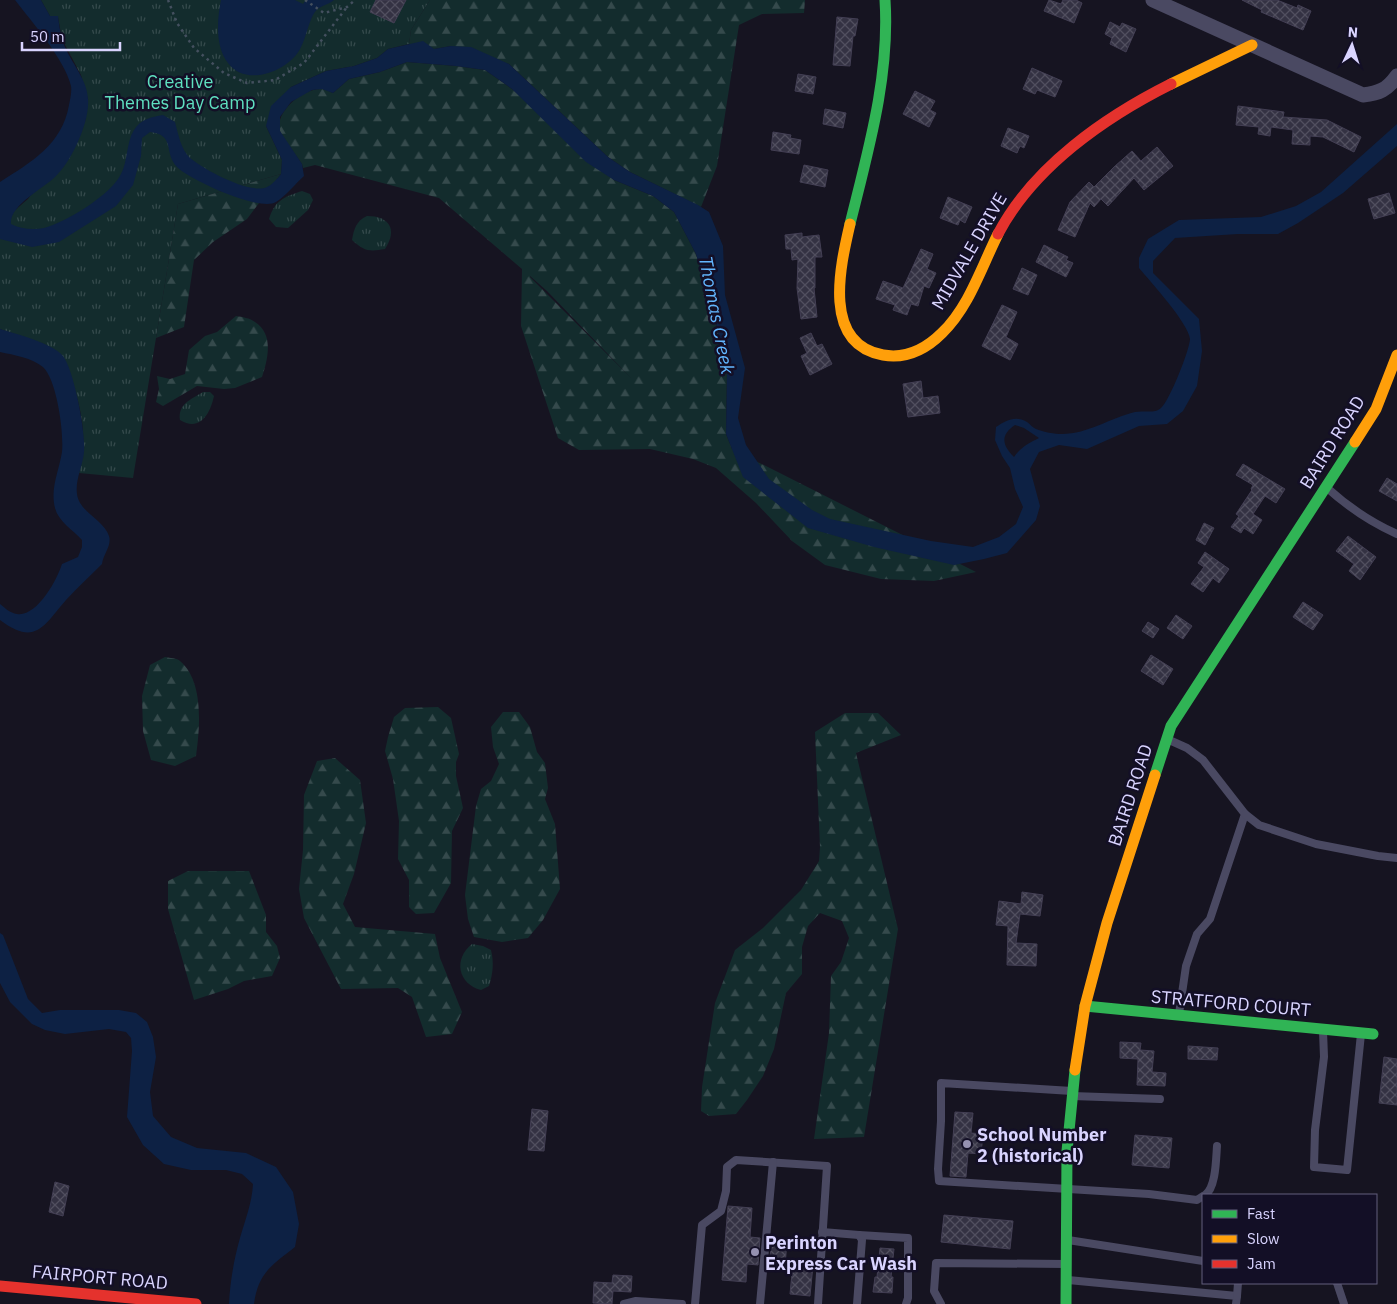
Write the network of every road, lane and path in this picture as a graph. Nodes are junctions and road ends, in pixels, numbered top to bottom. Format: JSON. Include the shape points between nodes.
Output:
{"nodes":[{"id":1,"x":168,"y":0,"type":"edge"},
{"id":2,"x":305,"y":0,"type":"edge"},
{"id":3,"x":355,"y":0,"type":"edge"},
{"id":4,"x":885,"y":0,"type":"edge"},
{"id":5,"x":1153,"y":0,"type":"edge"},
{"id":6,"x":347,"y":7,"type":"junction"},
{"id":7,"x":1252,"y":45,"type":"junction"},
{"id":8,"x":1397,"y":76,"type":"edge"},
{"id":9,"x":1397,"y":355,"type":"edge"},
{"id":10,"x":1326,"y":487,"type":"junction"},
{"id":11,"x":1397,"y":534,"type":"edge"},
{"id":12,"x":1167,"y":739,"type":"junction"},
{"id":13,"x":1245,"y":814,"type":"junction"},
{"id":14,"x":1397,"y":858,"type":"edge"},
{"id":15,"x":1084,"y":1006,"type":"junction"},
{"id":16,"x":1179,"y":1015,"type":"junction"},
{"id":17,"x":1323,"y":1029,"type":"junction"},
{"id":18,"x":1361,"y":1033,"type":"junction"},
{"id":19,"x":1373,"y":1034,"type":"dead end"},
{"id":20,"x":1072,"y":1093,"type":"junction"},
{"id":21,"x":1160,"y":1099,"type":"dead end"},
{"id":22,"x":1217,"y":1146,"type":"dead end"},
{"id":23,"x":773,"y":1162,"type":"junction"},
{"id":24,"x":1066,"y":1188,"type":"junction"},
{"id":25,"x":1207,"y":1194,"type":"edge"},
{"id":26,"x":1202,"y":1197,"type":"edge"},
{"id":27,"x":822,"y":1232,"type":"junction"},
{"id":28,"x":859,"y":1235,"type":"junction"},
{"id":29,"x":1066,"y":1240,"type":"junction"},
{"id":30,"x":1202,"y":1261,"type":"edge"},
{"id":31,"x":1066,"y":1264,"type":"junction"},
{"id":32,"x":1066,"y":1280,"type":"junction"},
{"id":33,"x":1204,"y":1284,"type":"edge"},
{"id":34,"x":1238,"y":1284,"type":"edge"},
{"id":35,"x":1338,"y":1284,"type":"edge"},
{"id":36,"x":0,"y":1286,"type":"edge"},
{"id":37,"x":1202,"y":1293,"type":"junction"},
{"id":38,"x":1237,"y":1300,"type":"edge"},
{"id":39,"x":196,"y":1304,"type":"edge"},
{"id":40,"x":624,"y":1304,"type":"edge"},
{"id":41,"x":682,"y":1304,"type":"edge"},
{"id":42,"x":695,"y":1304,"type":"edge"},
{"id":43,"x":760,"y":1304,"type":"edge"},
{"id":44,"x":818,"y":1304,"type":"edge"},
{"id":45,"x":857,"y":1304,"type":"edge"},
{"id":46,"x":906,"y":1304,"type":"edge"},
{"id":47,"x":941,"y":1304,"type":"edge"},
{"id":48,"x":1066,"y":1304,"type":"edge"},
{"id":49,"x":1344,"y":1304,"type":"edge"}],
"edges":[{"from":1,"to":6,"type":"path","via":[[177,23],[194,48],[224,73],[247,83],[275,80],[304,63]]},
{"from":2,"to":6,"type":"path","via":[[324,13]]},
{"from":3,"to":6,"type":"path"},
{"from":4,"to":7,"type":"street","name":"MIDVALE DRIVE","via":[[883,76],[845,251],[840,292],[842,317],[852,338],[859,346],[882,355],[915,352],[945,330],[978,280],[1012,210],[1029,188],[1066,152],[1118,112]]},
{"from":5,"to":7,"type":"street"},
{"from":7,"to":8,"type":"street","via":[[1363,95],[1380,93]]},
{"from":9,"to":10,"type":"street","name":"BAIRD ROAD","via":[[1376,409]]},
{"from":10,"to":11,"type":"lane","via":[[1376,525]]},
{"from":10,"to":12,"type":"street","name":"BAIRD ROAD","via":[[1171,726]]},
{"from":12,"to":13,"type":"lane","via":[[1203,760]]},
{"from":12,"to":15,"type":"street","name":"BAIRD ROAD","via":[[1107,923]]},
{"from":13,"to":14,"type":"lane","via":[[1259,825],[1316,844]]},
{"from":13,"to":16,"type":"lane","via":[[1210,919],[1197,934],[1186,966]]},
{"from":15,"to":16,"type":"street","name":"STRATFORD COURT"},
{"from":15,"to":20,"type":"street","name":"BAIRD ROAD"},
{"from":16,"to":17,"type":"street","name":"STRATFORD COURT"},
{"from":17,"to":18,"type":"street","name":"STRATFORD COURT"},
{"from":17,"to":18,"type":"lane","via":[[1324,1057],[1314,1167],[1346,1170]]},
{"from":18,"to":19,"type":"street","name":"STRATFORD COURT"},
{"from":20,"to":21,"type":"lane"},
{"from":20,"to":24,"type":"street","name":"BAIRD ROAD"},
{"from":20,"to":24,"type":"lane","via":[[941,1083],[939,1181]]},
{"from":22,"to":25,"type":"lane","via":[[1213,1182]]},
{"from":23,"to":27,"type":"lane","via":[[827,1166]]},
{"from":23,"to":42,"type":"lane","via":[[736,1160],[727,1167],[726,1191],[720,1211],[702,1225]]},
{"from":23,"to":43,"type":"lane"},
{"from":24,"to":26,"type":"lane","via":[[1197,1200]]},
{"from":24,"to":29,"type":"street","name":"BAIRD ROAD"},
{"from":27,"to":28,"type":"lane"},
{"from":27,"to":44,"type":"lane"},
{"from":28,"to":45,"type":"lane","via":[[862,1240]]},
{"from":28,"to":46,"type":"lane","via":[[908,1238]]},
{"from":29,"to":30,"type":"lane"},
{"from":29,"to":31,"type":"street","name":"BAIRD ROAD"},
{"from":31,"to":32,"type":"street","name":"BAIRD ROAD"},
{"from":31,"to":47,"type":"lane","via":[[936,1263],[934,1291]]},
{"from":32,"to":37,"type":"lane"},
{"from":32,"to":48,"type":"street","name":"BAIRD ROAD"},
{"from":33,"to":37,"type":"lane"},
{"from":34,"to":38,"type":"lane"},
{"from":35,"to":49,"type":"lane"},
{"from":36,"to":39,"type":"street","name":"FAIRPORT ROAD"},
{"from":37,"to":38,"type":"lane"},
{"from":40,"to":41,"type":"lane","via":[[636,1301]]}]}
